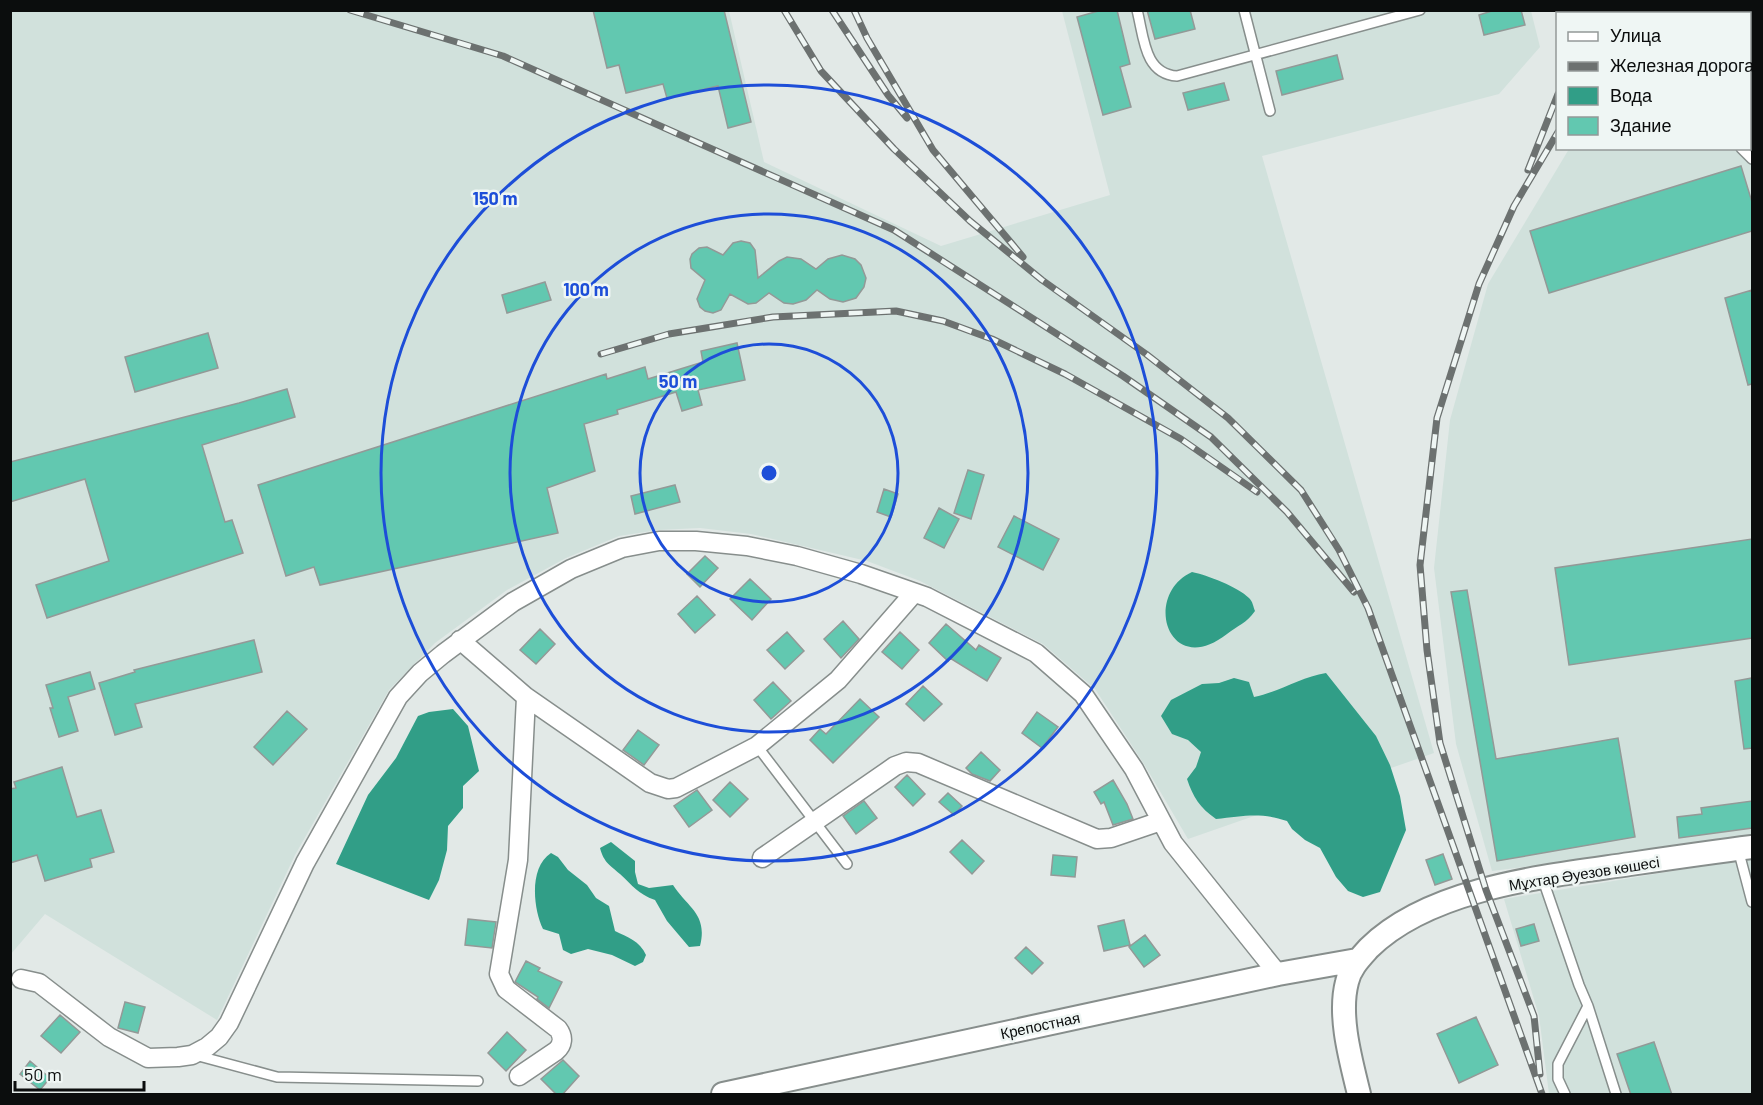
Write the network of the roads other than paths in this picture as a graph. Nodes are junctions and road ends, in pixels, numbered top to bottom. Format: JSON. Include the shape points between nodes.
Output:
{"nodes":[{"id":1,"x":1137,"y":10,"type":"edge"},
{"id":2,"x":1244,"y":10,"type":"edge"},
{"id":3,"x":1420,"y":10,"type":"edge"},
{"id":4,"x":1255,"y":55,"type":"junction"},
{"id":5,"x":1270,"y":111,"type":"dead end"},
{"id":6,"x":914,"y":593,"type":"junction"},
{"id":7,"x":460,"y":640,"type":"junction"},
{"id":8,"x":526,"y":697,"type":"junction"},
{"id":9,"x":757,"y":746,"type":"junction"},
{"id":10,"x":1161,"y":821,"type":"junction"},
{"id":11,"x":815,"y":822,"type":"junction"},
{"id":12,"x":1745,"y":848,"type":"edge"},
{"id":13,"x":762,"y":858,"type":"dead end"},
{"id":14,"x":847,"y":864,"type":"dead end"},
{"id":15,"x":1542,"y":877,"type":"junction"},
{"id":16,"x":1752,"y":903,"type":"edge"},
{"id":17,"x":1357,"y":960,"type":"junction"},
{"id":18,"x":1278,"y":974,"type":"junction"},
{"id":19,"x":16,"y":981,"type":"edge"},
{"id":20,"x":1588,"y":1006,"type":"junction"},
{"id":21,"x":192,"y":1055,"type":"junction"},
{"id":22,"x":519,"y":1076,"type":"dead end"},
{"id":23,"x":478,"y":1082,"type":"dead end"},
{"id":24,"x":723,"y":1095,"type":"edge"},
{"id":25,"x":1359,"y":1095,"type":"edge"},
{"id":26,"x":1564,"y":1095,"type":"edge"},
{"id":27,"x":1616,"y":1095,"type":"edge"}],
"edges":[{"from":1,"to":4,"type":"lane","via":[[1149,58],[1161,74],[1178,76]]},
{"from":2,"to":4,"type":"lane"},
{"from":3,"to":4,"type":"lane"},
{"from":4,"to":5,"type":"lane"},
{"from":6,"to":7,"type":"street","via":[[797,556],[737,545],[659,541],[622,548],[572,569],[513,602]]},
{"from":6,"to":9,"type":"street","via":[[838,680]]},
{"from":6,"to":10,"type":"street","via":[[1036,653],[1083,694],[1134,769]]},
{"from":7,"to":8,"type":"street"},
{"from":7,"to":21,"type":"street","via":[[398,697],[305,863],[229,1023],[219,1037]]},
{"from":8,"to":9,"type":"street","via":[[650,783],[668,789]]},
{"from":8,"to":22,"type":"street","via":[[518,860],[499,974],[506,989],[558,1029],[562,1041],[561,1047]]},
{"from":9,"to":11,"type":"lane"},
{"from":10,"to":11,"type":"street","via":[[1097,839],[913,762],[895,766]]},
{"from":10,"to":18,"type":"street","via":[[1173,843]]},
{"from":11,"to":13,"type":"street"},
{"from":11,"to":14,"type":"lane"},
{"from":12,"to":15,"type":"street","name":"Мұхтар Әуезов көшесі"},
{"from":12,"to":16,"type":"lane"},
{"from":15,"to":17,"type":"street","name":"Мұхтар Әуезов көшесі","via":[[1478,892],[1418,914]]},
{"from":15,"to":20,"type":"lane"},
{"from":17,"to":18,"type":"street","name":"Крепостная"},
{"from":17,"to":25,"type":"street","name":"Мұхтар Әуезов көшесі","via":[[1347,981],[1344,1008]]},
{"from":18,"to":24,"type":"street","name":"Крепостная"},
{"from":19,"to":21,"type":"street","via":[[39,983],[109,1037],[148,1058]]},
{"from":20,"to":26,"type":"lane","via":[[1558,1064]]},
{"from":20,"to":27,"type":"lane"},
{"from":21,"to":23,"type":"lane","via":[[277,1077]]}]}
